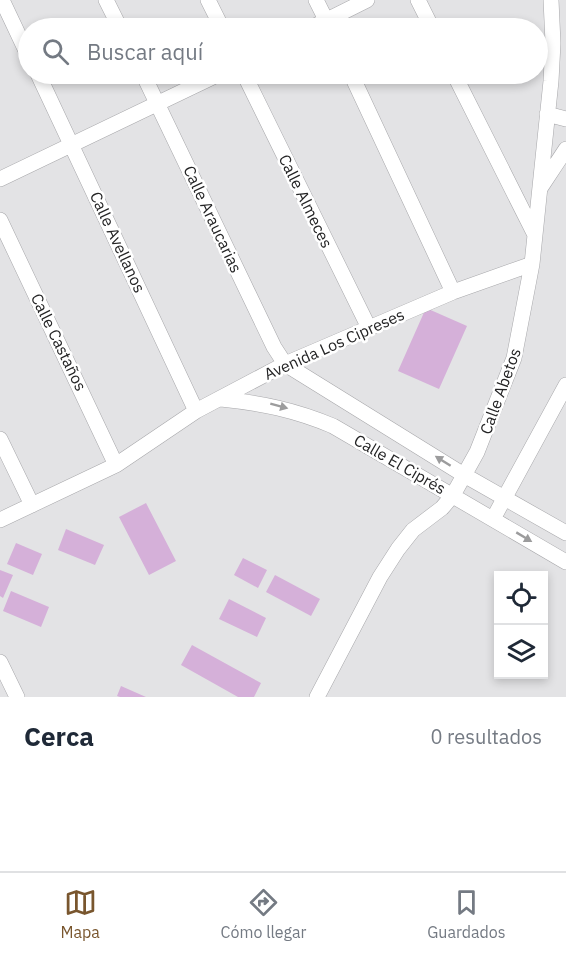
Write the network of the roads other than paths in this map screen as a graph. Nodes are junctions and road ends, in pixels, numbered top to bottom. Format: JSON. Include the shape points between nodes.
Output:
{"nodes":[{"id":1,"x":2,"y":0,"type":"edge"},
{"id":2,"x":106,"y":0,"type":"edge"},
{"id":3,"x":208,"y":0,"type":"edge"},
{"id":4,"x":316,"y":0,"type":"edge"},
{"id":5,"x":367,"y":0,"type":"edge"},
{"id":6,"x":418,"y":0,"type":"edge"},
{"id":7,"x":551,"y":0,"type":"edge"},
{"id":8,"x":115,"y":18,"type":"edge"},
{"id":9,"x":217,"y":18,"type":"edge"},
{"id":10,"x":325,"y":18,"type":"edge"},
{"id":11,"x":339,"y":18,"type":"edge"},
{"id":12,"x":427,"y":18,"type":"edge"},
{"id":13,"x":18,"y":34,"type":"edge"},
{"id":14,"x":43,"y":84,"type":"edge"},
{"id":15,"x":148,"y":84,"type":"edge"},
{"id":16,"x":198,"y":84,"type":"edge"},
{"id":17,"x":249,"y":84,"type":"edge"},
{"id":18,"x":356,"y":84,"type":"edge"},
{"id":19,"x":459,"y":84,"type":"edge"},
{"id":20,"x":158,"y":103,"type":"junction"},
{"id":21,"x":547,"y":114,"type":"junction"},
{"id":22,"x":566,"y":119,"type":"edge"},
{"id":23,"x":73,"y":145,"type":"junction"},
{"id":24,"x":566,"y":149,"type":"edge"},
{"id":25,"x":0,"y":179,"type":"edge"},
{"id":26,"x":539,"y":191,"type":"junction"},
{"id":27,"x":0,"y":220,"type":"edge"},
{"id":28,"x":535,"y":235,"type":"junction"},
{"id":29,"x":532,"y":264,"type":"junction"},
{"id":30,"x":453,"y":292,"type":"junction"},
{"id":31,"x":369,"y":328,"type":"junction"},
{"id":32,"x":285,"y":364,"type":"junction"},
{"id":33,"x":566,"y":385,"type":"edge"},
{"id":34,"x":221,"y":399,"type":"junction"},
{"id":35,"x":196,"y":411,"type":"junction"},
{"id":36,"x":0,"y":439,"type":"edge"},
{"id":37,"x":116,"y":465,"type":"junction"},
{"id":38,"x":464,"y":475,"type":"junction"},
{"id":39,"x":453,"y":495,"type":"junction"},
{"id":40,"x":505,"y":498,"type":"junction"},
{"id":41,"x":32,"y":505,"type":"junction"},
{"id":42,"x":493,"y":519,"type":"junction"},
{"id":43,"x":0,"y":520,"type":"edge"},
{"id":44,"x":566,"y":533,"type":"edge"},
{"id":45,"x":566,"y":562,"type":"edge"},
{"id":46,"x":0,"y":662,"type":"edge"},
{"id":47,"x":17,"y":697,"type":"edge"},
{"id":48,"x":317,"y":697,"type":"edge"}],
"edges":[{"from":1,"to":13,"type":"street"},
{"from":2,"to":8,"type":"street"},
{"from":3,"to":9,"type":"street"},
{"from":4,"to":10,"type":"street"},
{"from":5,"to":11,"type":"street"},
{"from":6,"to":12,"type":"street"},
{"from":7,"to":21,"type":"street","name":"Calle Abetos","via":[[553,43]]},
{"from":14,"to":23,"type":"street","name":"Calle Avellanos"},
{"from":15,"to":20,"type":"street","name":"Calle Araucarias"},
{"from":16,"to":20,"type":"street"},
{"from":17,"to":31,"type":"street","name":"Calle Almeces"},
{"from":18,"to":30,"type":"street"},
{"from":19,"to":28,"type":"street"},
{"from":20,"to":23,"type":"street"},
{"from":20,"to":32,"type":"street","name":"Calle Araucarias"},
{"from":21,"to":22,"type":"street"},
{"from":21,"to":26,"type":"street","name":"Calle Abetos"},
{"from":23,"to":25,"type":"street"},
{"from":23,"to":35,"type":"street","name":"Calle Avellanos"},
{"from":24,"to":26,"type":"street"},
{"from":26,"to":28,"type":"street","name":"Calle Abetos"},
{"from":27,"to":37,"type":"street","name":"Calle Castaños"},
{"from":28,"to":29,"type":"street","name":"Calle Abetos"},
{"from":29,"to":30,"type":"street","name":"Avenida Los Cipreses"},
{"from":29,"to":38,"type":"street","name":"Calle Abetos","via":[[514,358]]},
{"from":30,"to":31,"type":"street","name":"Avenida Los Cipreses"},
{"from":31,"to":32,"type":"street","name":"Avenida Los Cipreses"},
{"from":32,"to":34,"type":"street","name":"Avenida Los Cipreses"},
{"from":38,"to":32,"type":"street","name":"Calle El Ciprés","one_way":true},
{"from":33,"to":40,"type":"street"},
{"from":34,"to":35,"type":"street","name":"Avenida Los Cipreses"},
{"from":34,"to":39,"type":"street","name":"Calle El Ciprés","one_way":true,"via":[[266,403],[312,417]]},
{"from":35,"to":37,"type":"street","name":"Avenida Los Cipreses"},
{"from":36,"to":41,"type":"street"},
{"from":37,"to":41,"type":"street","name":"Avenida Los Cipreses"},
{"from":38,"to":39,"type":"street","name":"Calle Abetos"},
{"from":38,"to":40,"type":"street","name":"Calle El Ciprés"},
{"from":39,"to":42,"type":"street","name":"Calle El Ciprés"},
{"from":39,"to":48,"type":"street","name":"Calle Abetos","via":[[413,530],[398,549]]},
{"from":40,"to":42,"type":"street"},
{"from":40,"to":44,"type":"street","name":"Calle El Ciprés"},
{"from":41,"to":43,"type":"street","name":"Avenida Los Cipreses"},
{"from":42,"to":45,"type":"street","name":"Calle El Ciprés","one_way":true},
{"from":46,"to":47,"type":"street"}]}
